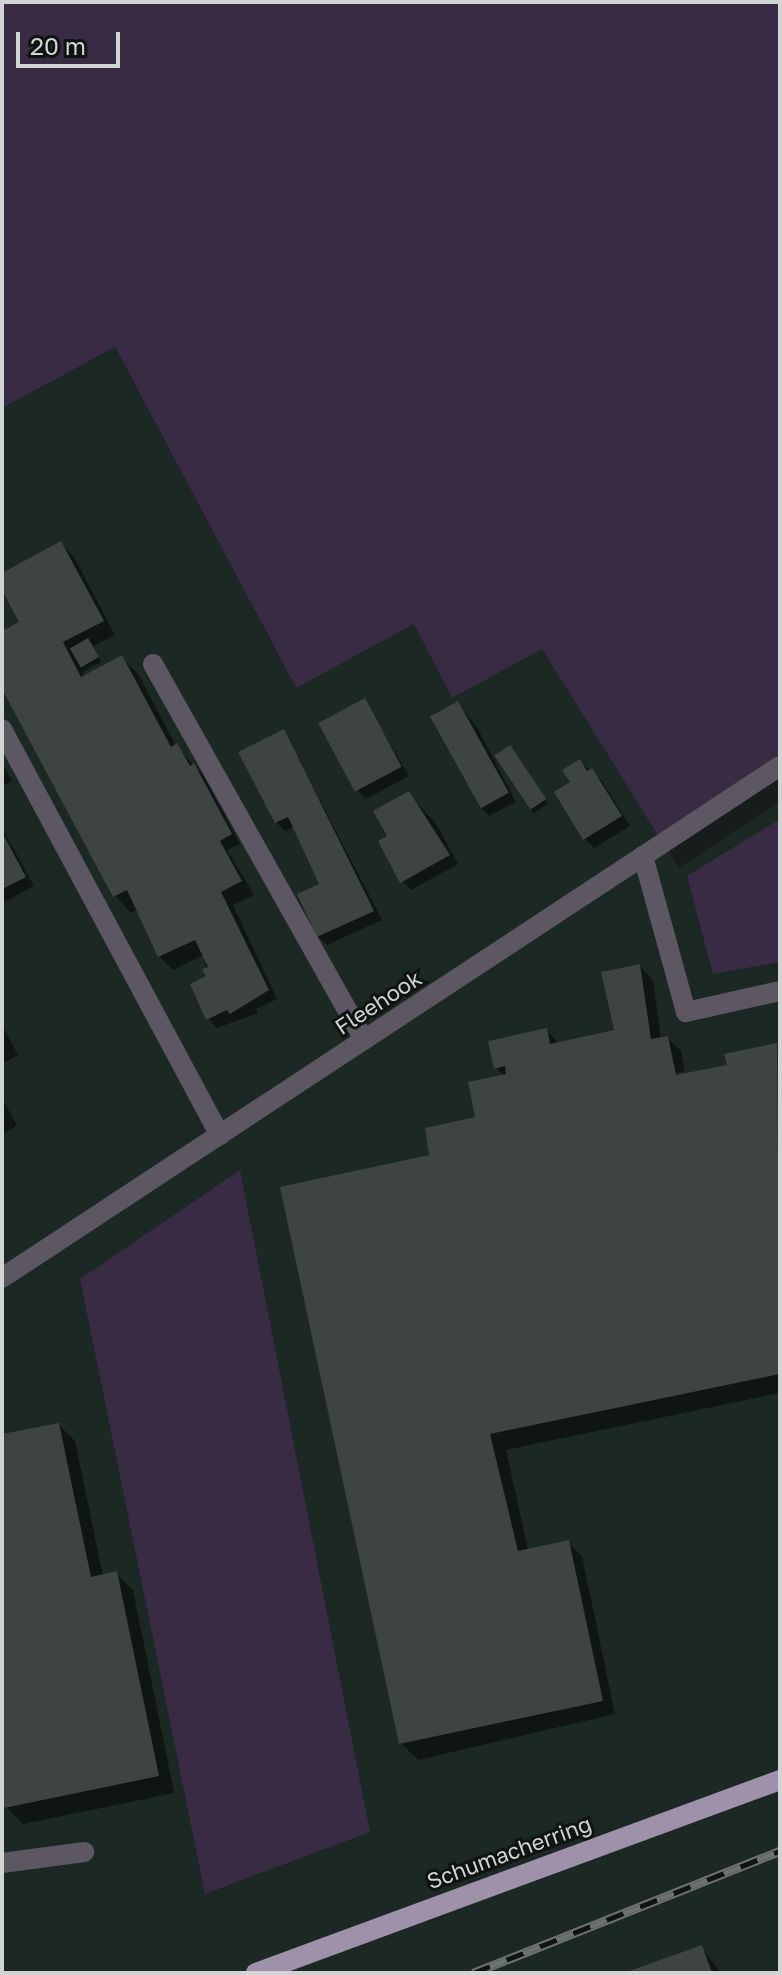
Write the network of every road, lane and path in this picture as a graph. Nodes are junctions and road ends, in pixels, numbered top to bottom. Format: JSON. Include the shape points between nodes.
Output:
{"nodes":[{"id":1,"x":153,"y":664,"type":"dead end"},
{"id":2,"x":2,"y":729,"type":"edge"},
{"id":3,"x":780,"y":766,"type":"edge"},
{"id":4,"x":643,"y":856,"type":"junction"},
{"id":5,"x":780,"y":991,"type":"edge"},
{"id":6,"x":364,"y":1040,"type":"junction"},
{"id":7,"x":220,"y":1135,"type":"junction"},
{"id":8,"x":2,"y":1278,"type":"edge"},
{"id":9,"x":780,"y":1780,"type":"edge"},
{"id":10,"x":84,"y":1852,"type":"dead end"},
{"id":11,"x":2,"y":1863,"type":"edge"},
{"id":12,"x":256,"y":1973,"type":"edge"}],
"edges":[{"from":1,"to":6,"type":"street"},
{"from":2,"to":7,"type":"street"},
{"from":3,"to":4,"type":"street","name":"Fleehook"},
{"from":4,"to":5,"type":"street","via":[[686,1012]]},
{"from":4,"to":6,"type":"street","name":"Fleehook"},
{"from":6,"to":7,"type":"street","name":"Fleehook"},
{"from":7,"to":8,"type":"street","name":"Fleehook"},
{"from":9,"to":12,"type":"main road","name":"Schumacherring"},
{"from":10,"to":11,"type":"street"}]}
